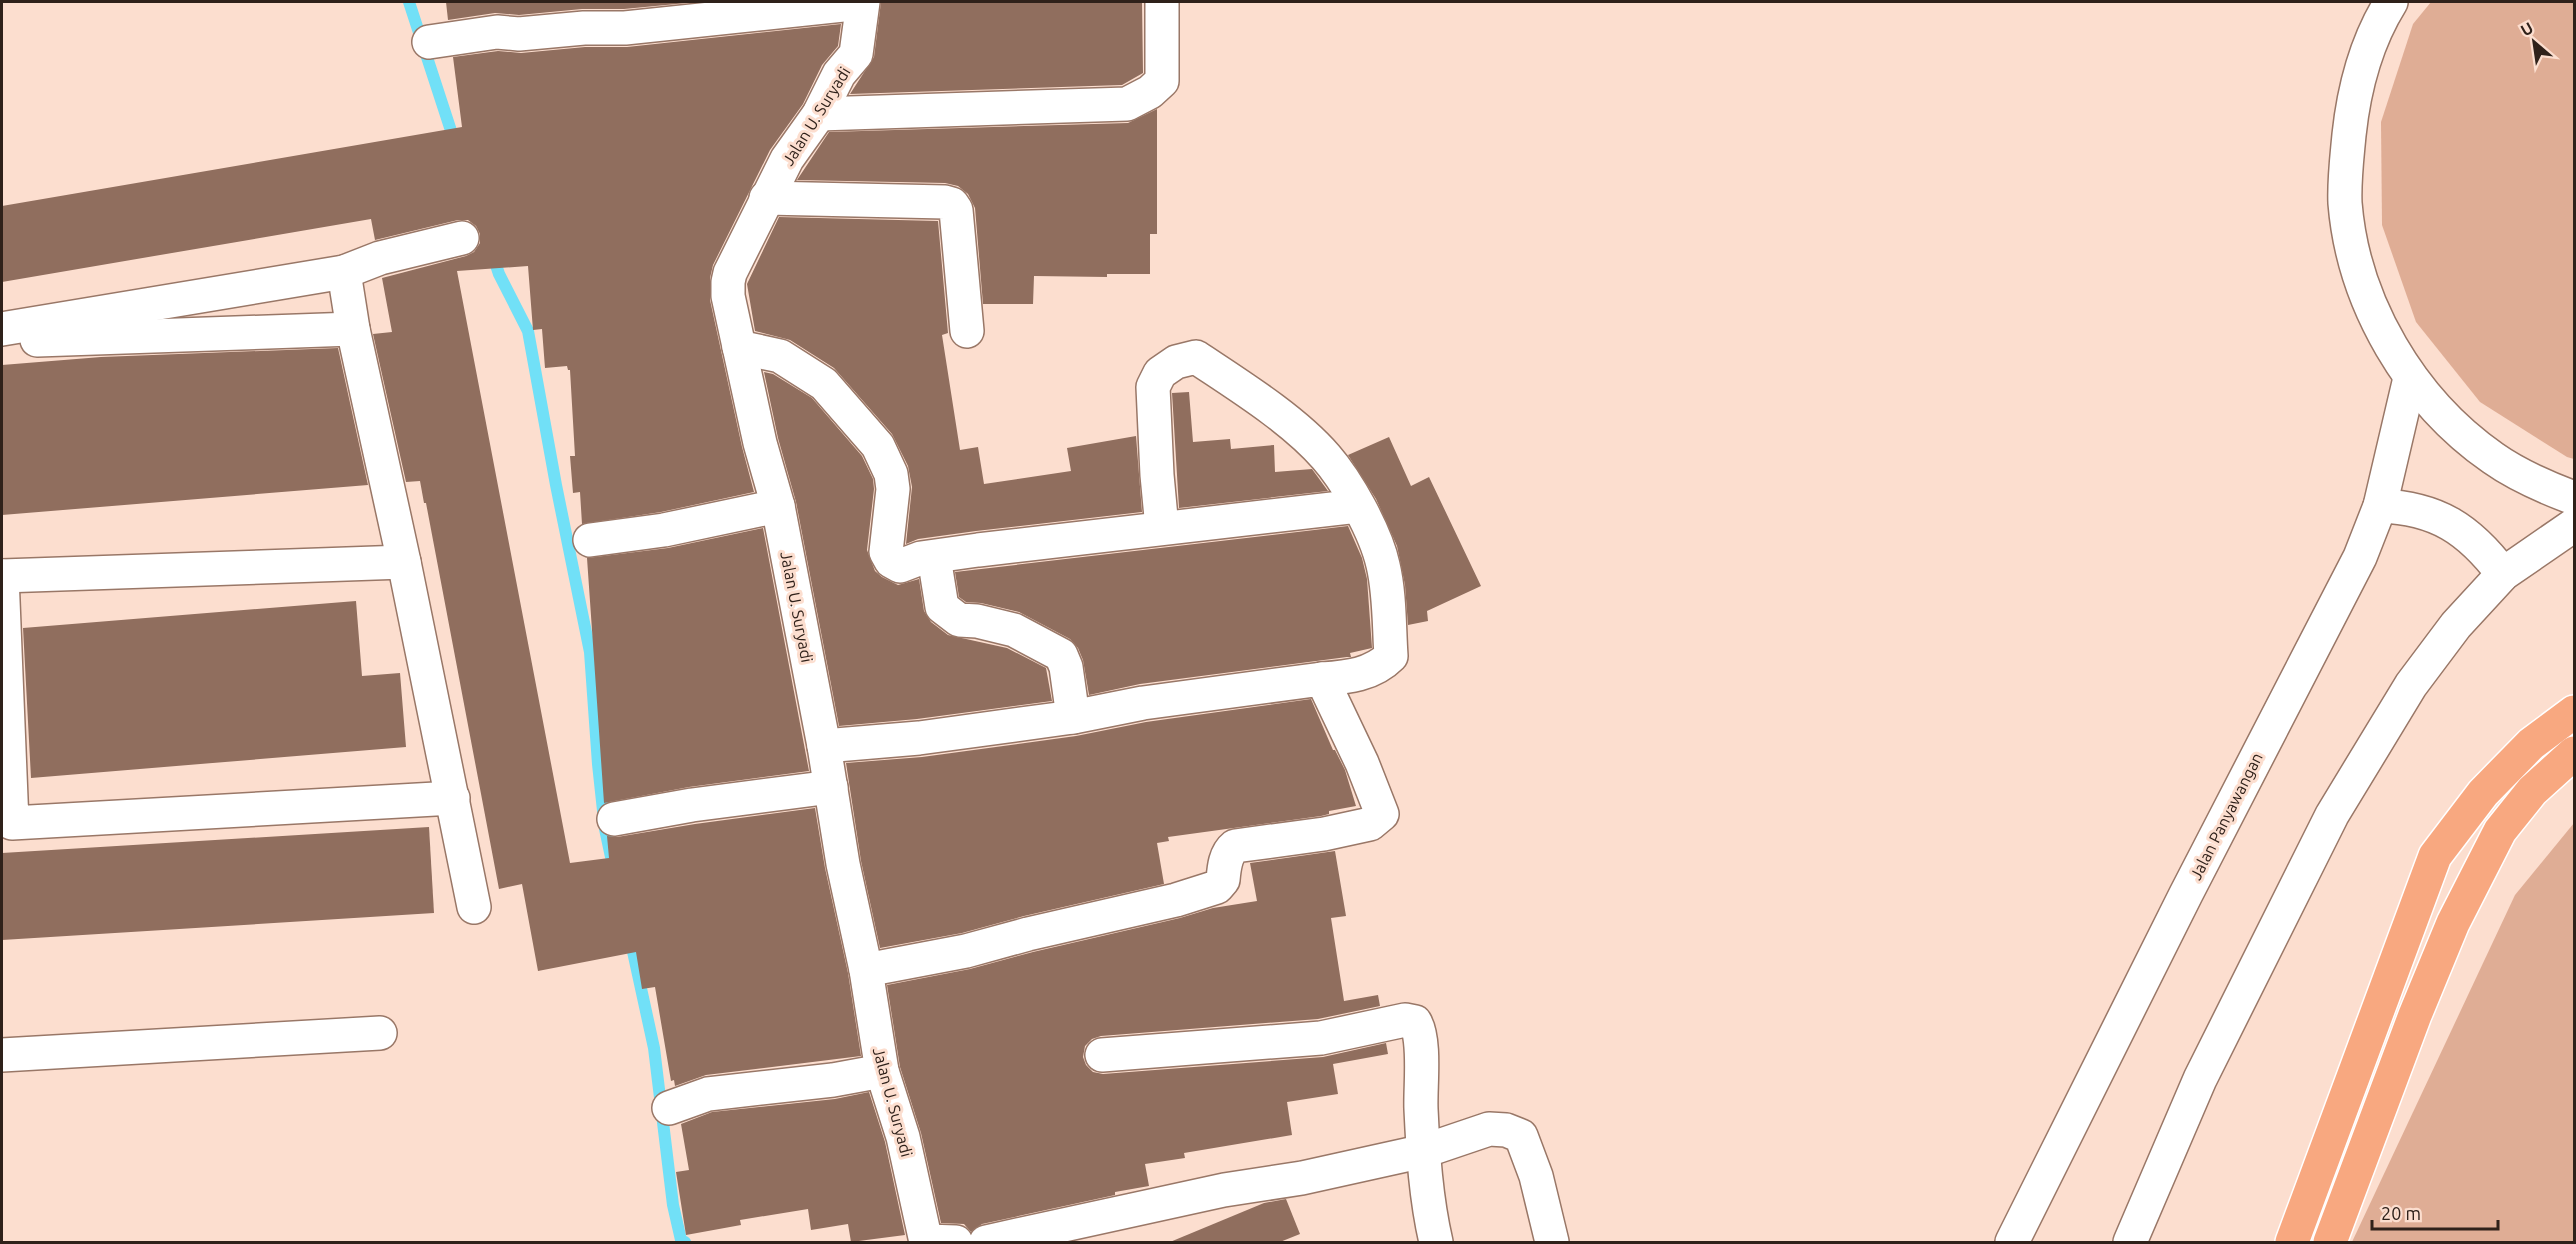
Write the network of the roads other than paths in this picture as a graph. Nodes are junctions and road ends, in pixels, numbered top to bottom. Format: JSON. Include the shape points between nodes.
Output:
{"nodes":[{"id":1,"x":862,"y":2,"type":"edge"},
{"id":2,"x":1162,"y":2,"type":"edge"},
{"id":3,"x":2391,"y":2,"type":"edge"},
{"id":4,"x":429,"y":42,"type":"dead end"},
{"id":5,"x":819,"y":114,"type":"junction"},
{"id":6,"x":766,"y":198,"type":"junction"},
{"id":7,"x":462,"y":238,"type":"dead end"},
{"id":8,"x":344,"y":272,"type":"junction"},
{"id":9,"x":2,"y":329,"type":"edge"},
{"id":10,"x":353,"y":329,"type":"junction"},
{"id":11,"x":967,"y":331,"type":"dead end"},
{"id":12,"x":2,"y":342,"type":"edge"},
{"id":13,"x":739,"y":347,"type":"junction"},
{"id":14,"x":2410,"y":378,"type":"junction"},
{"id":15,"x":2574,"y":498,"type":"edge"},
{"id":16,"x":778,"y":506,"type":"junction"},
{"id":17,"x":1358,"y":506,"type":"junction"},
{"id":18,"x":2380,"y":506,"type":"junction"},
{"id":19,"x":2574,"y":525,"type":"edge"},
{"id":20,"x":1162,"y":528,"type":"junction"},
{"id":21,"x":590,"y":540,"type":"dead end"},
{"id":22,"x":934,"y":556,"type":"junction"},
{"id":23,"x":404,"y":562,"type":"junction"},
{"id":24,"x":2503,"y":574,"type":"junction"},
{"id":25,"x":2,"y":576,"type":"edge"},
{"id":26,"x":1322,"y":679,"type":"junction"},
{"id":27,"x":2574,"y":712,"type":"edge"},
{"id":28,"x":1073,"y":717,"type":"junction"},
{"id":29,"x":824,"y":746,"type":"junction"},
{"id":30,"x":2574,"y":753,"type":"edge"},
{"id":31,"x":831,"y":787,"type":"junction"},
{"id":32,"x":453,"y":798,"type":"junction"},
{"id":33,"x":614,"y":819,"type":"dead end"},
{"id":34,"x":7,"y":823,"type":"edge"},
{"id":35,"x":474,"y":908,"type":"dead end"},
{"id":36,"x":866,"y":970,"type":"junction"},
{"id":37,"x":380,"y":1033,"type":"dead end"},
{"id":38,"x":2,"y":1055,"type":"edge"},
{"id":39,"x":1102,"y":1055,"type":"dead end"},
{"id":40,"x":882,"y":1071,"type":"junction"},
{"id":41,"x":669,"y":1108,"type":"dead end"},
{"id":42,"x":1424,"y":1151,"type":"junction"},
{"id":43,"x":936,"y":1242,"type":"edge"},
{"id":44,"x":986,"y":1242,"type":"edge"},
{"id":45,"x":1436,"y":1242,"type":"edge"},
{"id":46,"x":1552,"y":1242,"type":"edge"},
{"id":47,"x":2012,"y":1242,"type":"edge"},
{"id":48,"x":2130,"y":1242,"type":"edge"},
{"id":49,"x":2292,"y":1242,"type":"edge"},
{"id":50,"x":2330,"y":1242,"type":"edge"}],
"edges":[{"from":1,"to":4,"type":"street","via":[[625,28],[497,32]]},
{"from":1,"to":5,"type":"street","name":"Jalan U. Suryadi","via":[[856,54],[839,74]]},
{"from":2,"to":5,"type":"street","via":[[1162,81],[1127,104]]},
{"from":3,"to":14,"type":"street","via":[[2368,50],[2358,83],[2345,201],[2362,280],[2379,322]]},
{"from":5,"to":6,"type":"street","name":"Jalan U. Suryadi","via":[[787,159]]},
{"from":6,"to":11,"type":"street","via":[[952,204],[956,210]]},
{"from":6,"to":13,"type":"street","name":"Jalan U. Suryadi","via":[[728,282]]},
{"from":7,"to":8,"type":"street","via":[[380,258]]},
{"from":8,"to":9,"type":"street"},
{"from":8,"to":10,"type":"street"},
{"from":10,"to":12,"type":"street"},
{"from":10,"to":23,"type":"street"},
{"from":13,"to":16,"type":"street","name":"Jalan U. Suryadi"},
{"from":13,"to":22,"type":"street","via":[[780,356],[824,384],[886,459],[893,489],[887,557],[900,566]]},
{"from":14,"to":15,"type":"street","via":[[2446,420],[2494,459]]},
{"from":14,"to":18,"type":"street","name":"Jalan Panyawangan"},
{"from":16,"to":21,"type":"street","via":[[664,530]]},
{"from":16,"to":29,"type":"street","name":"Jalan U. Suryadi"},
{"from":17,"to":20,"type":"street"},
{"from":17,"to":20,"type":"street","via":[[1326,457],[1250,393],[1196,357],[1176,362],[1160,373],[1153,387]]},
{"from":17,"to":26,"type":"street","via":[[1383,566],[1391,656],[1358,676]]},
{"from":18,"to":24,"type":"street","via":[[2429,513],[2451,523],[2487,553]]},
{"from":18,"to":47,"type":"street","name":"Jalan Panyawangan","via":[[2360,557]]},
{"from":19,"to":24,"type":"street"},
{"from":20,"to":22,"type":"street"},
{"from":22,"to":28,"type":"street","via":[[942,607],[946,611],[959,620],[1014,630],[1061,655]]},
{"from":23,"to":25,"type":"street"},
{"from":23,"to":32,"type":"street"},
{"from":24,"to":48,"type":"street","via":[[2456,625],[2411,685],[2332,815],[2200,1078]]},
{"from":25,"to":34,"type":"street"},
{"from":26,"to":28,"type":"street","via":[[1143,703]]},
{"from":26,"to":36,"type":"street","via":[[1374,791],[1382,814],[1375,822],[1324,834],[1235,846],[1217,887],[1176,900],[966,951]]},
{"from":27,"to":49,"type":"highway","via":[[2531,744],[2483,793],[2435,856]]},
{"from":28,"to":29,"type":"street","via":[[919,738]]},
{"from":29,"to":31,"type":"street","name":"Jalan U. Suryadi"},
{"from":30,"to":50,"type":"highway","via":[[2532,790],[2500,831],[2453,923]]},
{"from":31,"to":33,"type":"street"},
{"from":31,"to":36,"type":"street","name":"Jalan U. Suryadi"},
{"from":32,"to":34,"type":"street"},
{"from":32,"to":35,"type":"street"},
{"from":36,"to":40,"type":"street","name":"Jalan U. Suryadi"},
{"from":37,"to":38,"type":"street"},
{"from":39,"to":42,"type":"street","via":[[1321,1038],[1411,1020],[1417,1025],[1421,1055]]},
{"from":40,"to":41,"type":"street","via":[[708,1094]]},
{"from":40,"to":43,"type":"street","name":"Jalan U. Suryadi"},
{"from":42,"to":44,"type":"street"},
{"from":42,"to":45,"type":"street"},
{"from":42,"to":46,"type":"street","via":[[1489,1129],[1521,1136],[1536,1176]]}]}
